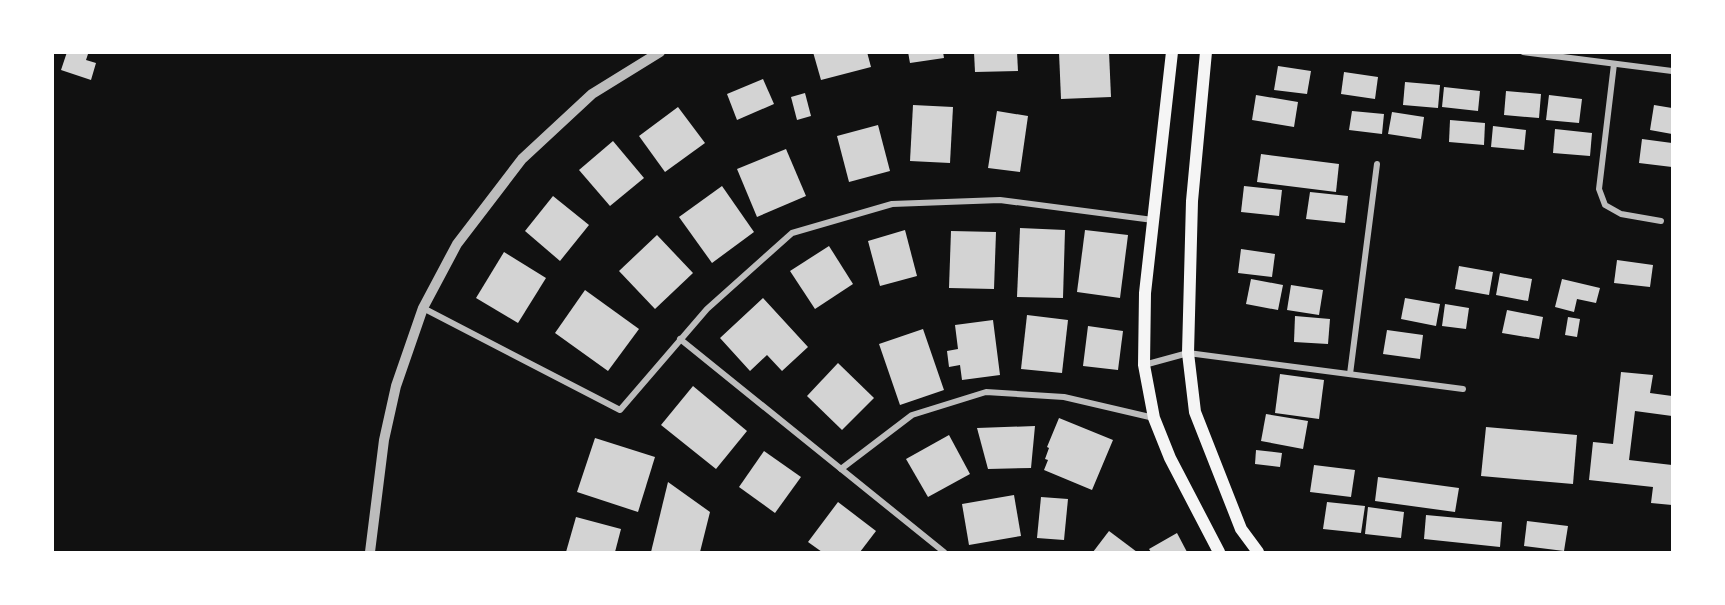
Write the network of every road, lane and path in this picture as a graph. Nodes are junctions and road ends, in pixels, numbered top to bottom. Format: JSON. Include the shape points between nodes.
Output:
{"nodes":[{"id":1,"x":660,"y":52,"type":"edge"},
{"id":2,"x":1172,"y":52,"type":"edge"},
{"id":3,"x":1206,"y":52,"type":"edge"},
{"id":4,"x":1523,"y":52,"type":"edge"},
{"id":5,"x":1614,"y":64,"type":"junction"},
{"id":6,"x":1672,"y":71,"type":"edge"},
{"id":7,"x":1377,"y":164,"type":"dead end"},
{"id":8,"x":1152,"y":220,"type":"junction"},
{"id":9,"x":1661,"y":221,"type":"dead end"},
{"id":10,"x":423,"y":308,"type":"junction"},
{"id":11,"x":680,"y":339,"type":"junction"},
{"id":12,"x":1188,"y":352,"type":"junction"},
{"id":13,"x":1144,"y":364,"type":"junction"},
{"id":14,"x":1350,"y":374,"type":"junction"},
{"id":15,"x":1463,"y":389,"type":"dead end"},
{"id":16,"x":1154,"y":418,"type":"junction"},
{"id":17,"x":841,"y":469,"type":"junction"},
{"id":18,"x":370,"y":552,"type":"edge"},
{"id":19,"x":944,"y":552,"type":"edge"},
{"id":20,"x":1219,"y":552,"type":"edge"},
{"id":21,"x":1258,"y":552,"type":"edge"}],
"edges":[{"from":1,"to":10,"type":"street","via":[[592,94],[522,159],[457,244]]},
{"from":2,"to":8,"type":"main road"},
{"from":3,"to":12,"type":"main road","via":[[1192,201]]},
{"from":4,"to":5,"type":"street"},
{"from":5,"to":6,"type":"street"},
{"from":5,"to":9,"type":"street","via":[[1599,189],[1605,205],[1621,214]]},
{"from":7,"to":14,"type":"street"},
{"from":8,"to":11,"type":"street","via":[[1000,200],[892,204],[792,233],[707,309]]},
{"from":8,"to":13,"type":"main road"},
{"from":10,"to":11,"type":"street","via":[[620,410]]},
{"from":10,"to":18,"type":"street","via":[[389,413]]},
{"from":11,"to":17,"type":"street"},
{"from":12,"to":13,"type":"street"},
{"from":12,"to":14,"type":"street"},
{"from":12,"to":21,"type":"main road","via":[[1195,412],[1241,529]]},
{"from":13,"to":16,"type":"main road"},
{"from":14,"to":15,"type":"street"},
{"from":16,"to":17,"type":"street","via":[[1064,397],[986,392],[912,415]]},
{"from":16,"to":20,"type":"main road","via":[[1170,458]]},
{"from":17,"to":19,"type":"street"}]}
